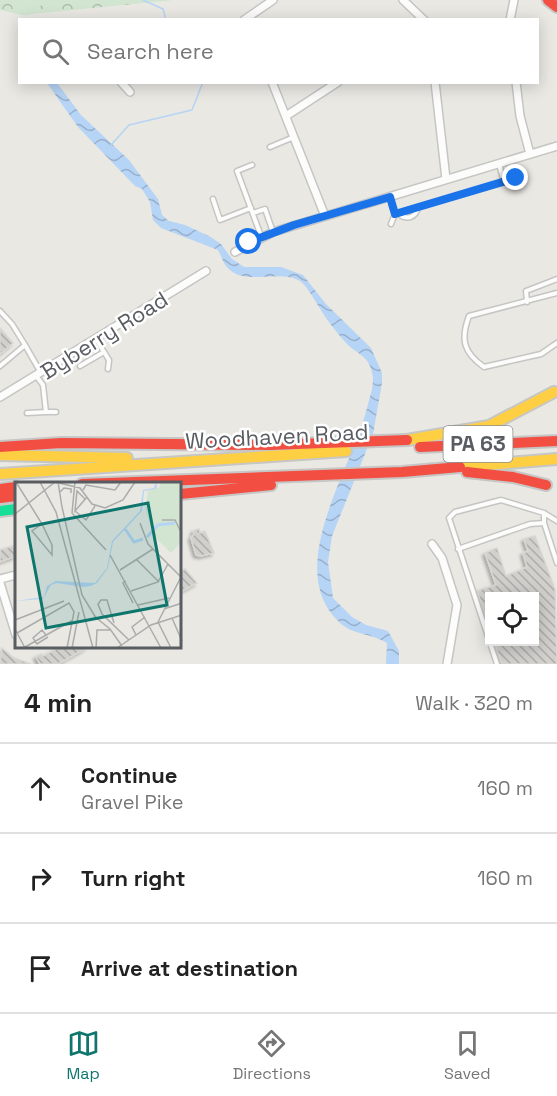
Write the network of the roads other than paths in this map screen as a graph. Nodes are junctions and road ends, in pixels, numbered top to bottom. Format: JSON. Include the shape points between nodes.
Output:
{"nodes":[{"id":1,"x":273,"y":0,"type":"edge"},
{"id":2,"x":403,"y":0,"type":"edge"},
{"id":3,"x":514,"y":0,"type":"edge"},
{"id":4,"x":548,"y":0,"type":"edge"},
{"id":5,"x":557,"y":7,"type":"edge"},
{"id":6,"x":247,"y":18,"type":"edge"},
{"id":7,"x":422,"y":18,"type":"edge"},
{"id":8,"x":510,"y":18,"type":"edge"},
{"id":9,"x":123,"y":84,"type":"edge"},
{"id":10,"x":273,"y":84,"type":"edge"},
{"id":11,"x":335,"y":84,"type":"edge"},
{"id":12,"x":435,"y":84,"type":"edge"},
{"id":13,"x":516,"y":84,"type":"edge"},
{"id":14,"x":130,"y":92,"type":"dead end"},
{"id":15,"x":286,"y":116,"type":"junction"},
{"id":16,"x":295,"y":137,"type":"junction"},
{"id":17,"x":557,"y":146,"type":"edge"},
{"id":18,"x":270,"y":147,"type":"dead end"},
{"id":19,"x":530,"y":154,"type":"junction"},
{"id":20,"x":499,"y":164,"type":"junction"},
{"id":21,"x":252,"y":165,"type":"dead end"},
{"id":22,"x":516,"y":178,"type":"dead end"},
{"id":23,"x":446,"y":179,"type":"junction"},
{"id":24,"x":504,"y":182,"type":"junction"},
{"id":25,"x":390,"y":197,"type":"junction"},
{"id":26,"x":213,"y":199,"type":"dead end"},
{"id":27,"x":418,"y":207,"type":"junction"},
{"id":28,"x":252,"y":210,"type":"junction"},
{"id":29,"x":397,"y":214,"type":"junction"},
{"id":30,"x":325,"y":216,"type":"junction"},
{"id":31,"x":392,"y":224,"type":"dead end"},
{"id":32,"x":273,"y":232,"type":"junction"},
{"id":33,"x":261,"y":236,"type":"junction"},
{"id":34,"x":235,"y":252,"type":"dead end"},
{"id":35,"x":207,"y":271,"type":"dead end"},
{"id":36,"x":557,"y":279,"type":"edge"},
{"id":37,"x":557,"y":293,"type":"edge"},
{"id":38,"x":527,"y":303,"type":"junction"},
{"id":39,"x":0,"y":311,"type":"edge"},
{"id":40,"x":96,"y":339,"type":"junction"},
{"id":41,"x":557,"y":343,"type":"edge"},
{"id":42,"x":25,"y":345,"type":"junction"},
{"id":43,"x":104,"y":352,"type":"junction"},
{"id":44,"x":0,"y":366,"type":"edge"},
{"id":45,"x":80,"y":366,"type":"dead end"},
{"id":46,"x":108,"y":369,"type":"dead end"},
{"id":47,"x":39,"y":375,"type":"junction"},
{"id":48,"x":555,"y":391,"type":"edge"},
{"id":49,"x":0,"y":397,"type":"edge"},
{"id":50,"x":27,"y":412,"type":"dead end"},
{"id":51,"x":46,"y":412,"type":"junction"},
{"id":52,"x":56,"y":412,"type":"dead end"},
{"id":53,"x":557,"y":441,"type":"edge"},
{"id":54,"x":370,"y":446,"type":"junction"},
{"id":55,"x":0,"y":447,"type":"edge"},
{"id":56,"x":350,"y":447,"type":"junction"},
{"id":57,"x":400,"y":447,"type":"junction"},
{"id":58,"x":0,"y":455,"type":"edge"},
{"id":59,"x":215,"y":459,"type":"junction"},
{"id":60,"x":557,"y":459,"type":"edge"},
{"id":61,"x":402,"y":472,"type":"junction"},
{"id":62,"x":0,"y":474,"type":"edge"},
{"id":63,"x":359,"y":477,"type":"junction"},
{"id":64,"x":338,"y":478,"type":"junction"},
{"id":65,"x":178,"y":482,"type":"edge"},
{"id":66,"x":546,"y":485,"type":"junction"},
{"id":67,"x":15,"y":487,"type":"edge"},
{"id":68,"x":0,"y":489,"type":"edge"},
{"id":69,"x":557,"y":490,"type":"edge"},
{"id":70,"x":182,"y":494,"type":"edge"},
{"id":71,"x":15,"y":496,"type":"edge"},
{"id":72,"x":0,"y":498,"type":"edge"},
{"id":73,"x":15,"y":509,"type":"edge"},
{"id":74,"x":0,"y":511,"type":"edge"},
{"id":75,"x":544,"y":513,"type":"junction"},
{"id":76,"x":557,"y":521,"type":"edge"},
{"id":77,"x":544,"y":523,"type":"junction"},
{"id":78,"x":432,"y":544,"type":"dead end"},
{"id":79,"x":458,"y":549,"type":"junction"},
{"id":80,"x":557,"y":563,"type":"edge"},
{"id":81,"x":15,"y":575,"type":"edge"},
{"id":82,"x":0,"y":579,"type":"edge"},
{"id":83,"x":0,"y":583,"type":"edge"},
{"id":84,"x":15,"y":632,"type":"edge"},
{"id":85,"x":447,"y":664,"type":"edge"},
{"id":86,"x":497,"y":664,"type":"edge"}],
"edges":[{"from":1,"to":6,"type":"street"},
{"from":2,"to":7,"type":"street"},
{"from":3,"to":8,"type":"street"},
{"from":4,"to":5,"type":"main road"},
{"from":9,"to":14,"type":"street"},
{"from":10,"to":15,"type":"street"},
{"from":11,"to":15,"type":"street"},
{"from":12,"to":23,"type":"street"},
{"from":13,"to":19,"type":"street"},
{"from":15,"to":16,"type":"street"},
{"from":16,"to":18,"type":"lane"},
{"from":16,"to":30,"type":"street"},
{"from":17,"to":19,"type":"street"},
{"from":19,"to":20,"type":"street"},
{"from":20,"to":23,"type":"street"},
{"from":20,"to":24,"type":"lane"},
{"from":21,"to":28,"type":"lane","via":[[237,171]]},
{"from":22,"to":24,"type":"lane"},
{"from":23,"to":25,"type":"street"},
{"from":24,"to":27,"type":"lane"},
{"from":25,"to":29,"type":"lane"},
{"from":25,"to":30,"type":"street"},
{"from":26,"to":28,"type":"lane","via":[[220,220]]},
{"from":27,"to":29,"type":"lane"},
{"from":27,"to":29,"type":"lane","via":[[410,218]]},
{"from":28,"to":32,"type":"lane","via":[[265,209]]},
{"from":28,"to":33,"type":"lane"},
{"from":29,"to":31,"type":"lane"},
{"from":30,"to":32,"type":"street"},
{"from":32,"to":33,"type":"street"},
{"from":33,"to":34,"type":"street"},
{"from":35,"to":40,"type":"street","name":"Byberry Road"},
{"from":36,"to":38,"type":"lane","via":[[526,291]]},
{"from":37,"to":38,"type":"lane"},
{"from":38,"to":41,"type":"lane","via":[[469,316],[463,332],[470,357],[484,367],[541,354]]},
{"from":39,"to":42,"type":"lane"},
{"from":40,"to":43,"type":"lane"},
{"from":40,"to":47,"type":"street","name":"Byberry Road"},
{"from":42,"to":44,"type":"lane"},
{"from":42,"to":47,"type":"lane"},
{"from":43,"to":45,"type":"lane"},
{"from":43,"to":46,"type":"lane","via":[[109,360]]},
{"from":47,"to":49,"type":"street","name":"Byberry Road"},
{"from":47,"to":51,"type":"lane"},
{"from":48,"to":54,"type":"main road","via":[[489,426]]},
{"from":48,"to":57,"type":"main road","via":[[527,413],[487,431]]},
{"from":50,"to":51,"type":"lane"},
{"from":51,"to":52,"type":"lane"},
{"from":53,"to":57,"type":"main road","name":"Woodhaven Road","number":"PA 63"},
{"from":54,"to":56,"type":"main road","name":"Woodhaven Road","number":"PA 63"},
{"from":54,"to":57,"type":"main road","name":"Woodhaven Road","number":"PA 63"},
{"from":55,"to":56,"type":"main road","via":[[61,443]]},
{"from":56,"to":59,"type":"main road","name":"Woodhaven Road","number":"PA 63"},
{"from":58,"to":59,"type":"main road"},
{"from":59,"to":62,"type":"main road","name":"Woodhaven Road","number":"PA 63"},
{"from":60,"to":61,"type":"main road","name":"Woodhaven Road","number":"PA 63"},
{"from":61,"to":63,"type":"main road","name":"Woodhaven Road","number":"PA 63"},
{"from":61,"to":66,"type":"main road","via":[[480,470]]},
{"from":63,"to":64,"type":"main road","name":"Woodhaven Road","number":"PA 63"},
{"from":63,"to":66,"type":"main road","via":[[460,472]]},
{"from":64,"to":65,"type":"main road","name":"Woodhaven Road","number":"PA 63"},
{"from":64,"to":70,"type":"main road"},
{"from":66,"to":69,"type":"main road"},
{"from":67,"to":68,"type":"main road"},
{"from":71,"to":72,"type":"main road"},
{"from":73,"to":74,"type":"main road"},
{"from":75,"to":76,"type":"lane"},
{"from":75,"to":77,"type":"lane"},
{"from":75,"to":79,"type":"lane","via":[[501,500],[454,512],[448,522]]},
{"from":77,"to":79,"type":"lane","via":[[530,524]]},
{"from":77,"to":80,"type":"lane"},
{"from":78,"to":85,"type":"street","via":[[442,558],[457,605]]},
{"from":79,"to":86,"type":"lane"},
{"from":81,"to":82,"type":"street"},
{"from":83,"to":84,"type":"street"}]}
